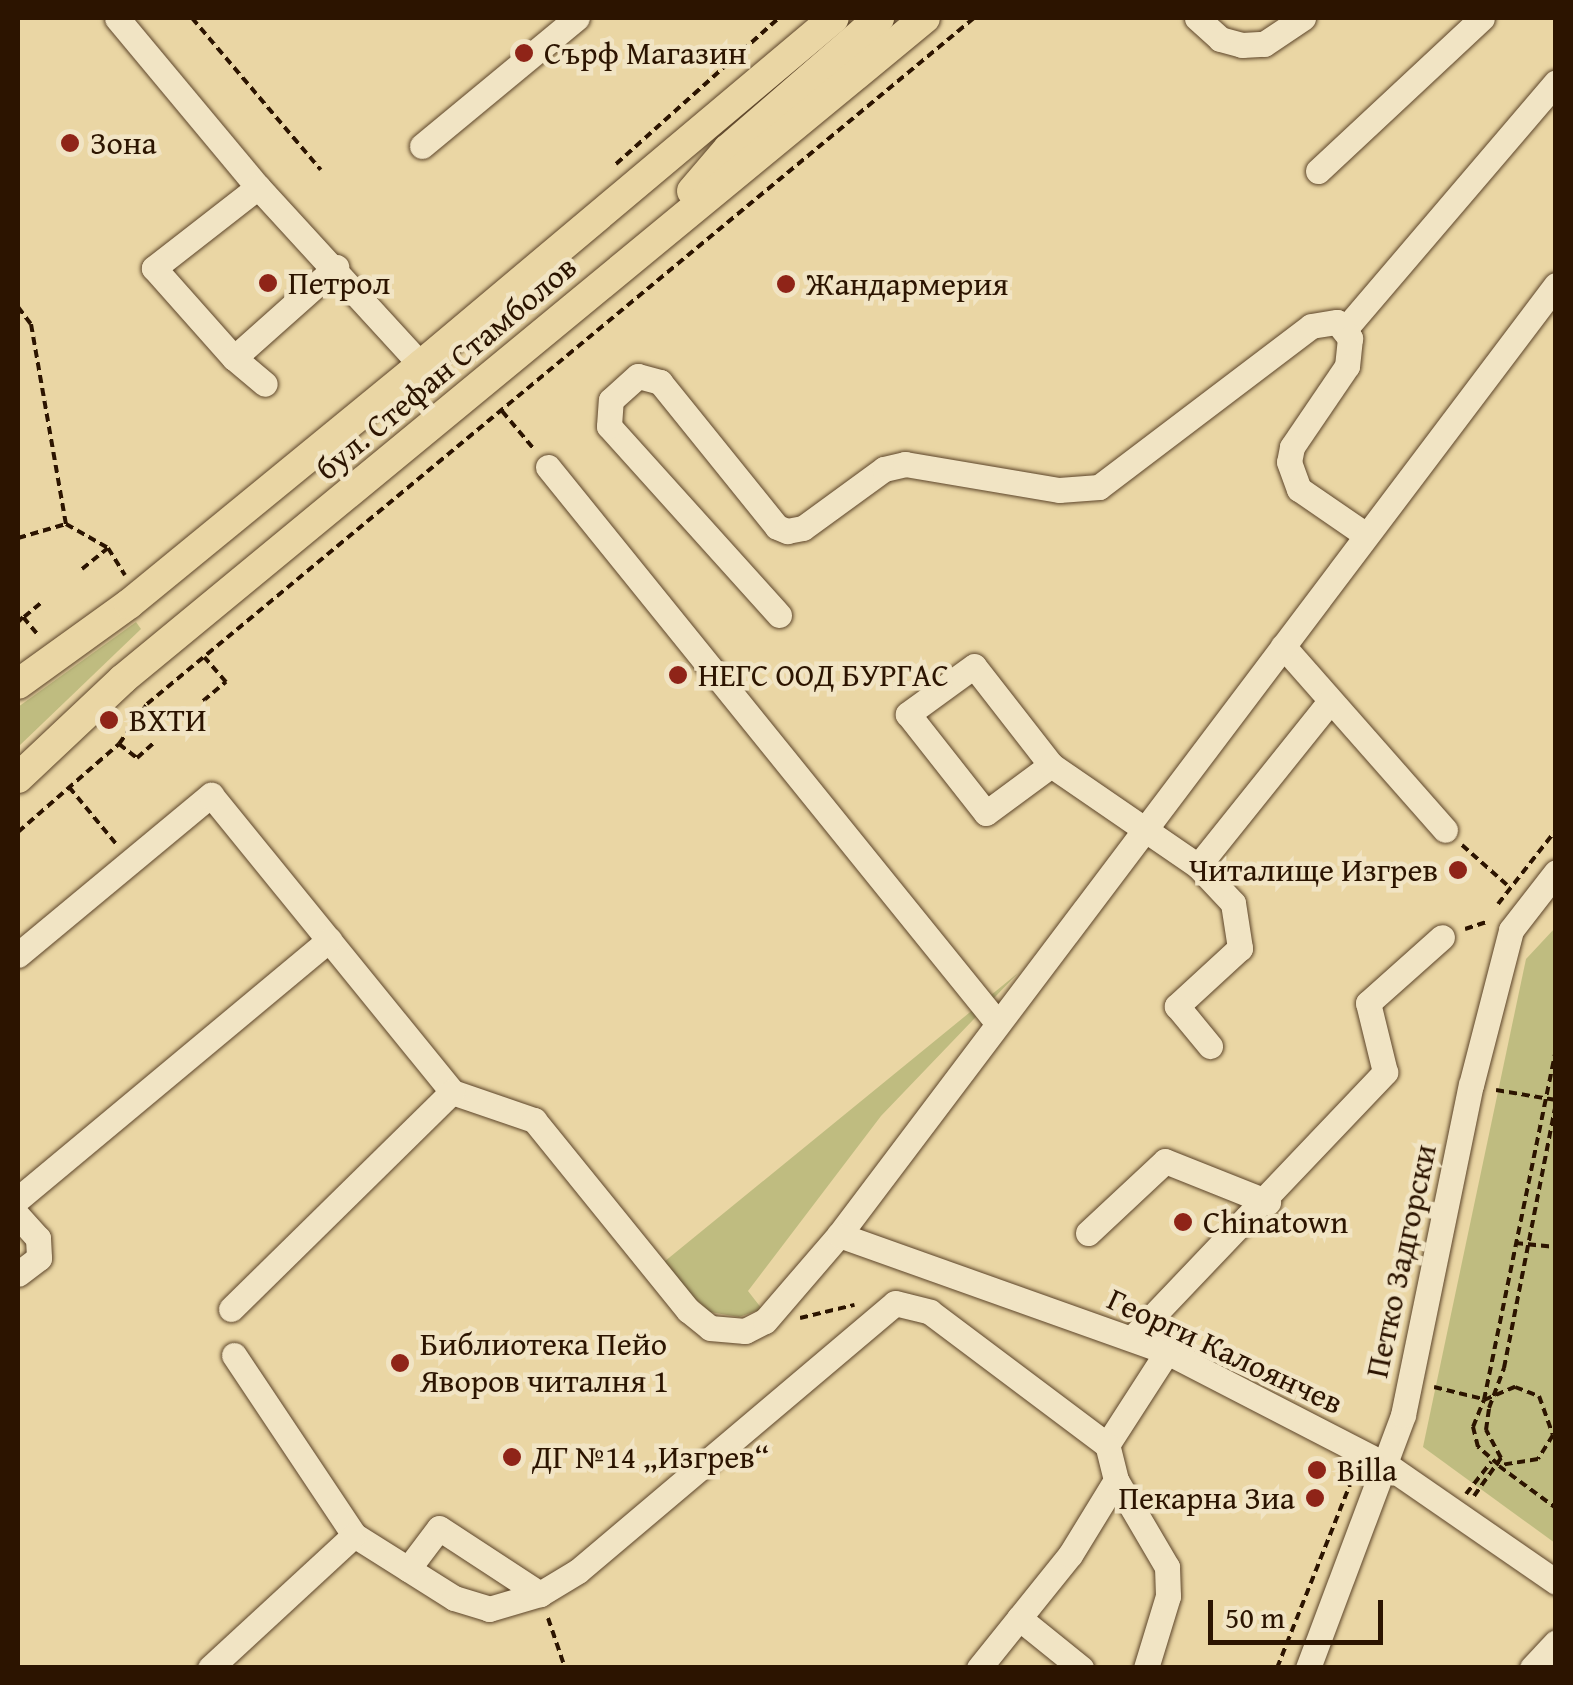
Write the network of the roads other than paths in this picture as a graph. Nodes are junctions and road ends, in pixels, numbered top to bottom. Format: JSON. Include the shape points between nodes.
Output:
{"nodes":[{"id":1,"x":118,"y":18,"type":"edge"},
{"id":2,"x":577,"y":18,"type":"edge"},
{"id":3,"x":834,"y":18,"type":"edge"},
{"id":4,"x":879,"y":18,"type":"edge"},
{"id":5,"x":926,"y":18,"type":"edge"},
{"id":6,"x":1197,"y":18,"type":"edge"},
{"id":7,"x":1303,"y":18,"type":"edge"},
{"id":8,"x":1482,"y":18,"type":"edge"},
{"id":9,"x":1556,"y":82,"type":"edge"},
{"id":10,"x":422,"y":146,"type":"dead end"},
{"id":11,"x":1318,"y":171,"type":"dead end"},
{"id":12,"x":258,"y":187,"type":"junction"},
{"id":13,"x":645,"y":246,"type":"junction"},
{"id":14,"x":336,"y":267,"type":"junction"},
{"id":15,"x":1556,"y":285,"type":"edge"},
{"id":16,"x":1346,"y":328,"type":"junction"},
{"id":17,"x":234,"y":358,"type":"junction"},
{"id":18,"x":421,"y":365,"type":"junction"},
{"id":19,"x":264,"y":384,"type":"dead end"},
{"id":20,"x":548,"y":467,"type":"road end"},
{"id":21,"x":1366,"y":535,"type":"junction"},
{"id":22,"x":779,"y":615,"type":"dead end"},
{"id":23,"x":1284,"y":646,"type":"junction"},
{"id":24,"x":18,"y":684,"type":"edge"},
{"id":25,"x":1330,"y":701,"type":"junction"},
{"id":26,"x":1052,"y":765,"type":"junction"},
{"id":27,"x":18,"y":778,"type":"edge"},
{"id":28,"x":1143,"y":828,"type":"junction"},
{"id":29,"x":1444,"y":830,"type":"road end"},
{"id":30,"x":1198,"y":866,"type":"junction"},
{"id":31,"x":1556,"y":872,"type":"edge"},
{"id":32,"x":1442,"y":937,"type":"dead end"},
{"id":33,"x":329,"y":940,"type":"junction"},
{"id":34,"x":18,"y":955,"type":"edge"},
{"id":35,"x":995,"y":1020,"type":"junction"},
{"id":36,"x":1210,"y":1046,"type":"dead end"},
{"id":37,"x":452,"y":1092,"type":"junction"},
{"id":38,"x":18,"y":1200,"type":"edge"},
{"id":39,"x":1268,"y":1202,"type":"junction"},
{"id":40,"x":18,"y":1216,"type":"edge"},
{"id":41,"x":1088,"y":1233,"type":"dead end"},
{"id":42,"x":838,"y":1235,"type":"junction"},
{"id":43,"x":18,"y":1274,"type":"edge"},
{"id":44,"x":230,"y":1309,"type":"dead end"},
{"id":45,"x":1133,"y":1338,"type":"junction"},
{"id":46,"x":1167,"y":1352,"type":"junction"},
{"id":47,"x":234,"y":1356,"type":"dead end"},
{"id":48,"x":1108,"y":1446,"type":"junction"},
{"id":49,"x":1388,"y":1466,"type":"junction"},
{"id":50,"x":1116,"y":1480,"type":"junction"},
{"id":51,"x":354,"y":1535,"type":"junction"},
{"id":52,"x":408,"y":1569,"type":"junction"},
{"id":53,"x":1556,"y":1582,"type":"edge"},
{"id":54,"x":540,"y":1594,"type":"junction"},
{"id":55,"x":1019,"y":1618,"type":"junction"},
{"id":56,"x":1556,"y":1642,"type":"edge"},
{"id":57,"x":210,"y":1668,"type":"edge"},
{"id":58,"x":979,"y":1668,"type":"edge"},
{"id":59,"x":1081,"y":1668,"type":"edge"},
{"id":60,"x":1146,"y":1668,"type":"edge"},
{"id":61,"x":1308,"y":1668,"type":"edge"},
{"id":62,"x":1532,"y":1668,"type":"edge"}],
"edges":[{"from":1,"to":12,"type":"street"},
{"from":2,"to":10,"type":"street"},
{"from":3,"to":18,"type":"main road","name":"бул. Стефан Стамболов"},
{"from":4,"to":13,"type":"main road","via":[[728,149]]},
{"from":5,"to":13,"type":"main road","name":"бул. Стефан Стамболов"},
{"from":6,"to":7,"type":"street","via":[[1220,39],[1242,46],[1264,44]]},
{"from":8,"to":11,"type":"street"},
{"from":9,"to":16,"type":"street"},
{"from":12,"to":14,"type":"street"},
{"from":12,"to":17,"type":"street","via":[[154,268]]},
{"from":13,"to":27,"type":"main road","name":"бул. Стефан Стамболов","via":[[123,679]]},
{"from":14,"to":17,"type":"street"},
{"from":14,"to":18,"type":"street"},
{"from":15,"to":21,"type":"street"},
{"from":16,"to":21,"type":"street","via":[[1346,366],[1292,447],[1289,462],[1298,489]]},
{"from":16,"to":22,"type":"street","via":[[1337,322],[1311,326],[1099,488],[1059,490],[905,464],[884,469],[803,528],[787,531],[777,527],[660,382],[638,376],[611,400],[609,426]]},
{"from":17,"to":19,"type":"street"},
{"from":18,"to":24,"type":"main road","name":"бул. Стефан Стамболов","via":[[129,604]]},
{"from":20,"to":35,"type":"street"},
{"from":21,"to":23,"type":"street"},
{"from":23,"to":25,"type":"street"},
{"from":23,"to":28,"type":"street"},
{"from":25,"to":29,"type":"street"},
{"from":25,"to":30,"type":"street"},
{"from":26,"to":26,"type":"street","via":[[986,813],[908,714],[974,666]]},
{"from":26,"to":28,"type":"street"},
{"from":28,"to":30,"type":"street"},
{"from":28,"to":35,"type":"street"},
{"from":30,"to":36,"type":"street","via":[[1233,903],[1240,948],[1176,1006]]},
{"from":31,"to":49,"type":"street","name":"Петко Задгорски","via":[[1511,930]]},
{"from":32,"to":39,"type":"street","via":[[1368,1003],[1385,1072]]},
{"from":33,"to":34,"type":"street","via":[[211,794]]},
{"from":33,"to":37,"type":"street"},
{"from":33,"to":38,"type":"street"},
{"from":35,"to":42,"type":"street"},
{"from":37,"to":42,"type":"street","via":[[534,1120],[710,1328],[726,1333],[765,1322]]},
{"from":37,"to":44,"type":"street"},
{"from":39,"to":41,"type":"street","via":[[1165,1162]]},
{"from":39,"to":45,"type":"street"},
{"from":40,"to":43,"type":"street","via":[[38,1238],[39,1258]]},
{"from":42,"to":45,"type":"street","name":"Георги Калоянчев"},
{"from":45,"to":46,"type":"street","name":"Георги Калоянчев"},
{"from":46,"to":48,"type":"street"},
{"from":46,"to":49,"type":"street","name":"Георги Калоянчев"},
{"from":47,"to":51,"type":"street"},
{"from":48,"to":50,"type":"street"},
{"from":48,"to":54,"type":"street","via":[[930,1312],[894,1303],[578,1571]]},
{"from":49,"to":53,"type":"street","name":"Георги Калоянчев"},
{"from":49,"to":61,"type":"street","name":"Петко Задгорски"},
{"from":50,"to":55,"type":"street","via":[[1070,1555]]},
{"from":50,"to":60,"type":"street","via":[[1168,1567],[1168,1596]]},
{"from":51,"to":52,"type":"street"},
{"from":51,"to":57,"type":"street"},
{"from":52,"to":54,"type":"street","via":[[454,1598],[488,1609]]},
{"from":52,"to":54,"type":"street","via":[[439,1528]]},
{"from":55,"to":58,"type":"street"},
{"from":55,"to":59,"type":"street"},
{"from":56,"to":62,"type":"street"}]}
